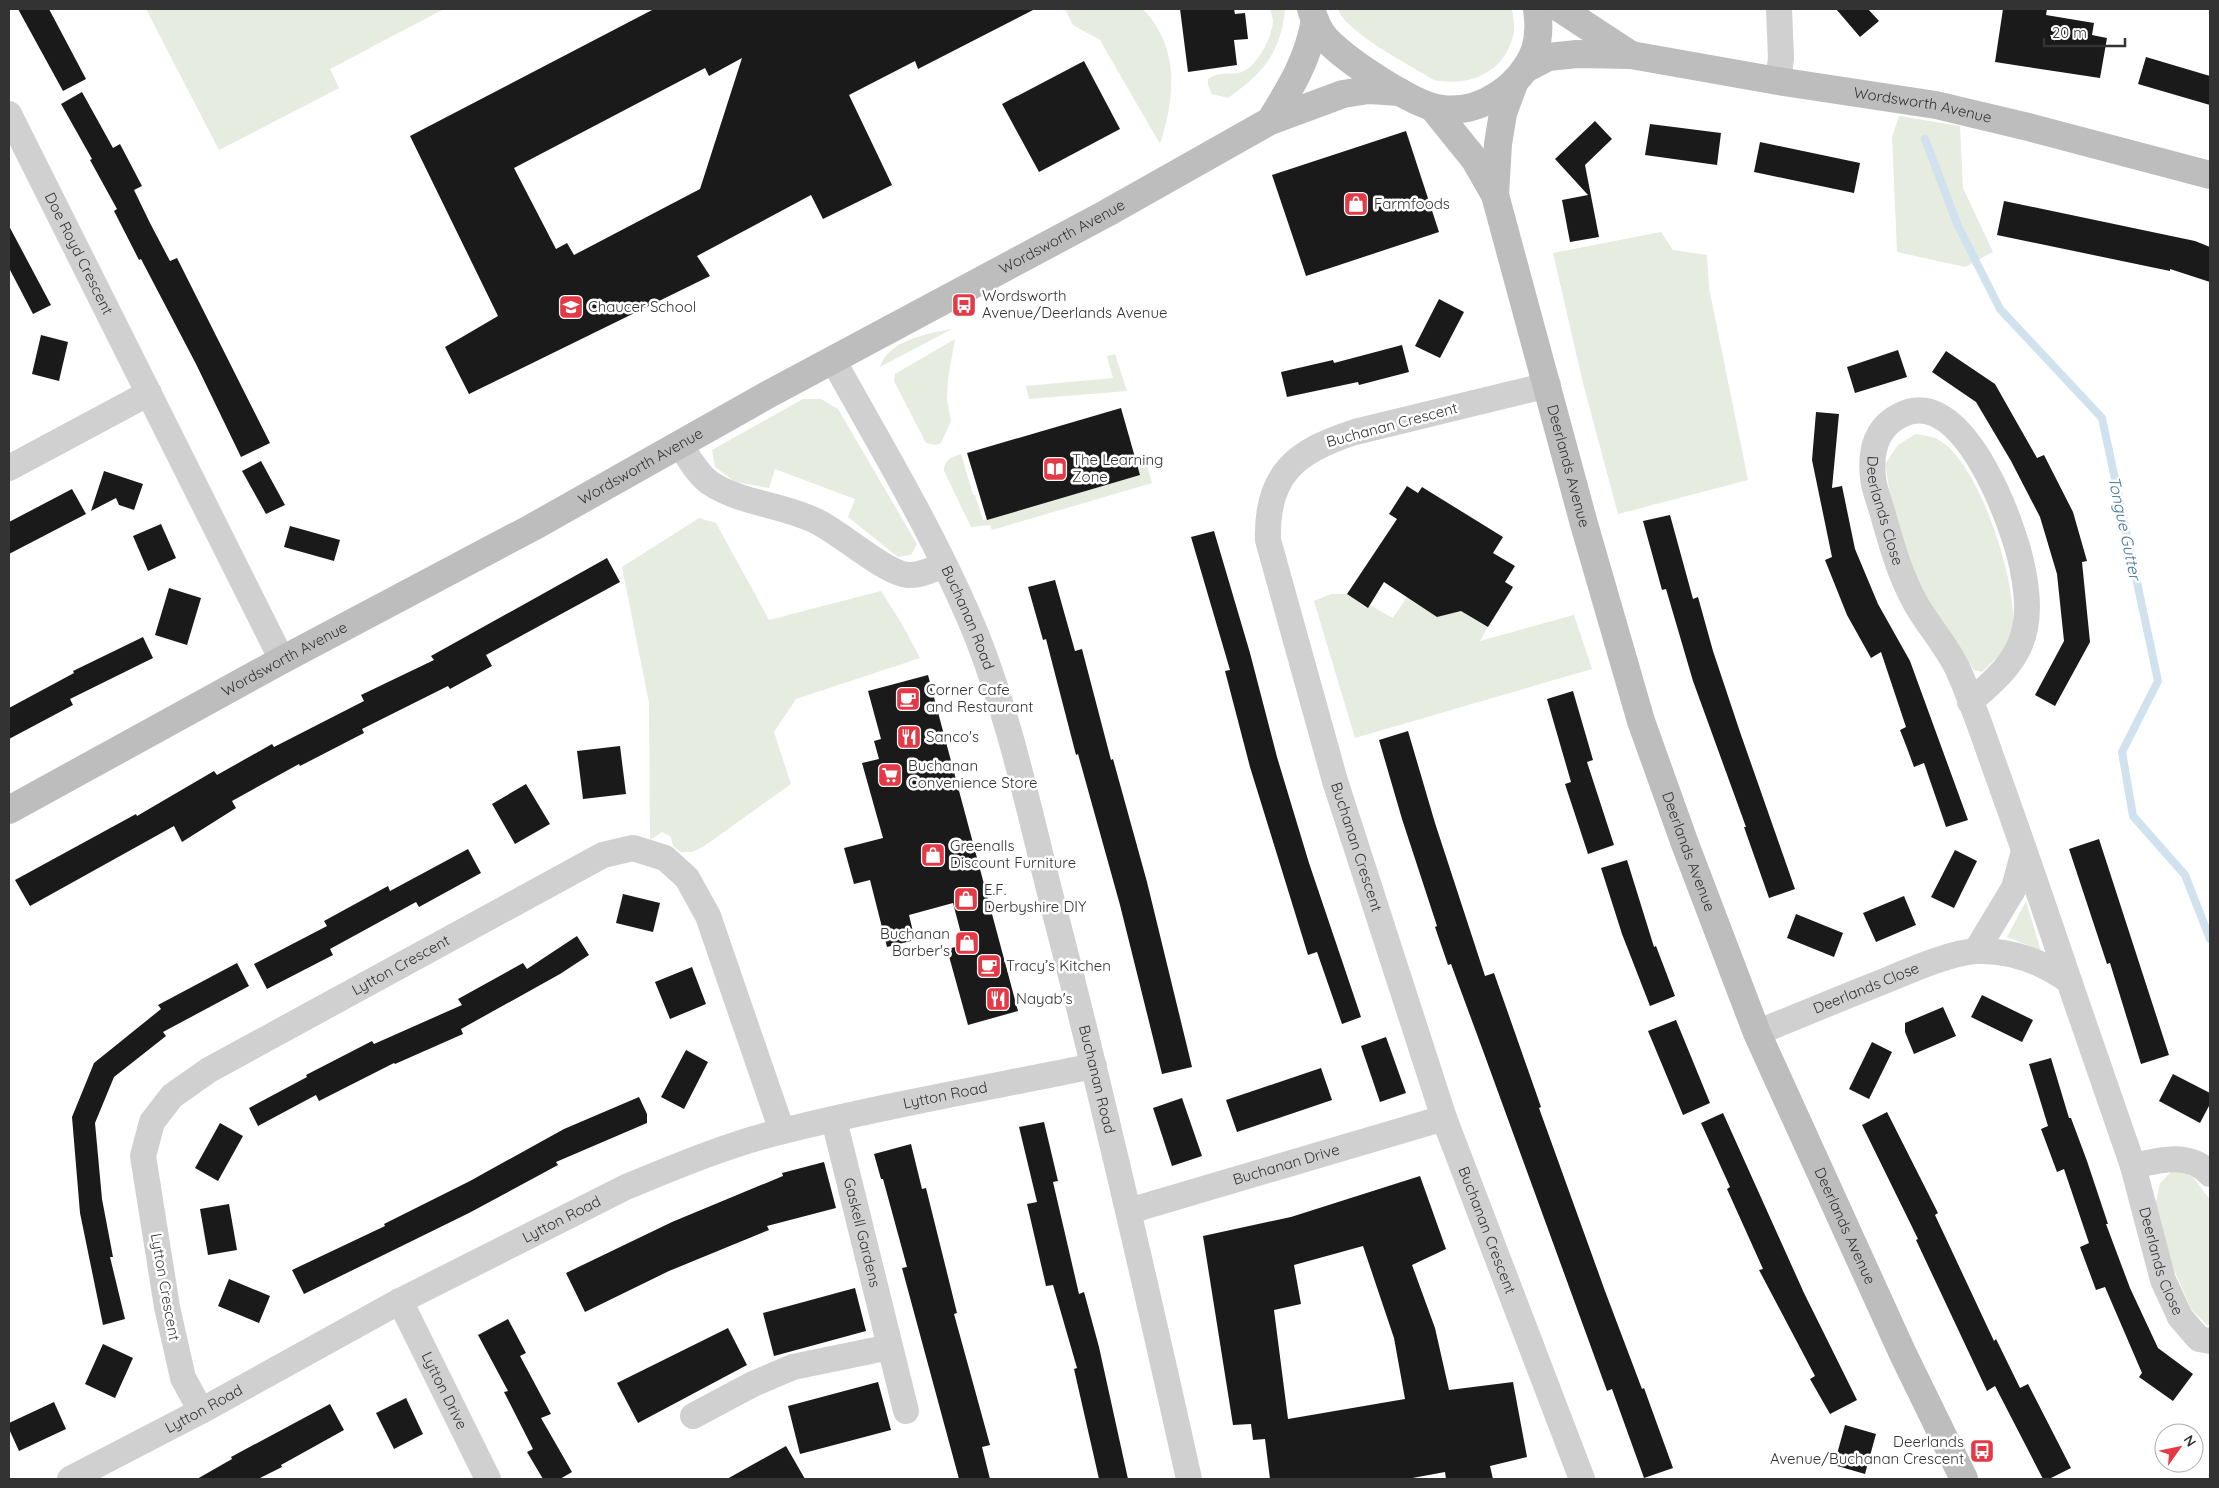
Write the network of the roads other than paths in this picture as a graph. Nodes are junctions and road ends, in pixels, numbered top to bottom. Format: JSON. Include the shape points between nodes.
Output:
{"nodes":[{"id":1,"x":1537,"y":9,"type":"edge"},
{"id":2,"x":1561,"y":9,"type":"edge"},
{"id":3,"x":1779,"y":9,"type":"edge"},
{"id":4,"x":1313,"y":15,"type":"edge"},
{"id":5,"x":1630,"y":55,"type":"junction"},
{"id":6,"x":1520,"y":75,"type":"junction"},
{"id":7,"x":1778,"y":81,"type":"junction"},
{"id":8,"x":1400,"y":92,"type":"junction"},
{"id":9,"x":1433,"y":108,"type":"junction"},
{"id":10,"x":9,"y":114,"type":"edge"},
{"id":11,"x":1270,"y":121,"type":"junction"},
{"id":12,"x":2210,"y":175,"type":"edge"},
{"id":13,"x":1496,"y":195,"type":"junction"},
{"id":14,"x":833,"y":360,"type":"junction"},
{"id":15,"x":1548,"y":385,"type":"junction"},
{"id":16,"x":149,"y":393,"type":"junction"},
{"id":17,"x":679,"y":444,"type":"junction"},
{"id":18,"x":9,"y":468,"type":"edge"},
{"id":19,"x":944,"y":565,"type":"junction"},
{"id":20,"x":282,"y":660,"type":"junction"},
{"id":21,"x":1970,"y":702,"type":"junction"},
{"id":22,"x":9,"y":810,"type":"edge"},
{"id":23,"x":2024,"y":851,"type":"junction"},
{"id":24,"x":1976,"y":951,"type":"junction"},
{"id":25,"x":2069,"y":981,"type":"junction"},
{"id":26,"x":1757,"y":1032,"type":"junction"},
{"id":27,"x":1094,"y":1066,"type":"junction"},
{"id":28,"x":1444,"y":1118,"type":"junction"},
{"id":29,"x":834,"y":1120,"type":"junction"},
{"id":30,"x":782,"y":1131,"type":"junction"},
{"id":31,"x":2133,"y":1166,"type":"junction"},
{"id":32,"x":2210,"y":1174,"type":"edge"},
{"id":33,"x":1129,"y":1211,"type":"junction"},
{"id":34,"x":400,"y":1301,"type":"junction"},
{"id":35,"x":2210,"y":1341,"type":"edge"},
{"id":36,"x":890,"y":1346,"type":"junction"},
{"id":37,"x":201,"y":1411,"type":"junction"},
{"id":38,"x":906,"y":1411,"type":"dead end"},
{"id":39,"x":693,"y":1416,"type":"dead end"},
{"id":40,"x":1959,"y":1478,"type":"edge"},
{"id":41,"x":70,"y":1479,"type":"edge"},
{"id":42,"x":488,"y":1479,"type":"edge"},
{"id":43,"x":1189,"y":1479,"type":"edge"},
{"id":44,"x":1582,"y":1479,"type":"edge"}],
"edges":[{"from":1,"to":6,"type":"street","name":"Deerlands Avenue","via":[[1539,25],[1535,48]]},
{"from":2,"to":5,"type":"street","name":"Wordsworth Avenue"},
{"from":3,"to":7,"type":"street","via":[[1781,58]]},
{"from":4,"to":8,"type":"street","via":[[1325,38]]},
{"from":4,"to":11,"type":"street","name":"Wordsworth Avenue","via":[[1312,40],[1300,73]]},
{"from":5,"to":6,"type":"street","name":"Wordsworth Avenue","via":[[1548,57]]},
{"from":5,"to":7,"type":"street","name":"Wordsworth Avenue"},
{"from":6,"to":9,"type":"street","via":[[1493,100],[1473,107]]},
{"from":6,"to":13,"type":"street","name":"Deerlands Avenue","via":[[1504,113],[1498,144]]},
{"from":7,"to":12,"type":"street","name":"Wordsworth Avenue","via":[[1936,105]]},
{"from":8,"to":9,"type":"street"},
{"from":8,"to":11,"type":"street","name":"Wordsworth Avenue","via":[[1369,90],[1343,94]]},
{"from":9,"to":13,"type":"street","name":"Deerlands Avenue","via":[[1475,160]]},
{"from":10,"to":16,"type":"street","name":"Doe Royd Crescent"},
{"from":11,"to":14,"type":"street","name":"Wordsworth Avenue"},
{"from":13,"to":15,"type":"street","name":"Deerlands Avenue"},
{"from":14,"to":17,"type":"street","name":"Wordsworth Avenue"},
{"from":14,"to":19,"type":"street","name":"Buchanan Road"},
{"from":15,"to":26,"type":"street","name":"Deerlands Avenue","via":[[1641,720]]},
{"from":15,"to":28,"type":"street","name":"Buchanan Crescent","via":[[1325,442],[1306,453],[1288,470],[1274,490],[1267,517],[1268,540],[1335,782]]},
{"from":16,"to":18,"type":"street"},
{"from":16,"to":20,"type":"street","name":"Doe Royd Crescent"},
{"from":17,"to":19,"type":"street","via":[[707,481],[745,500],[815,520],[890,570],[908,575]]},
{"from":17,"to":20,"type":"street","name":"Wordsworth Avenue","via":[[533,527]]},
{"from":19,"to":27,"type":"street","name":"Buchanan Road","via":[[976,634],[1001,704]]},
{"from":20,"to":22,"type":"street","name":"Wordsworth Avenue"},
{"from":21,"to":21,"type":"street","name":"Deerlands Close","via":[[1958,671],[1912,595],[1893,550],[1873,478],[1873,448],[1881,430],[1901,414],[1921,409],[1944,417],[1966,438],[1991,479],[2012,531],[2026,587],[2026,627],[2017,654],[2001,675]]},
{"from":21,"to":23,"type":"street","name":"Deerlands Close"},
{"from":23,"to":24,"type":"street","via":[[2014,888]]},
{"from":23,"to":25,"type":"street","name":"Deerlands Close"},
{"from":24,"to":25,"type":"street","name":"Deerlands Close","via":[[2027,957]]},
{"from":24,"to":26,"type":"street","name":"Deerlands Close","via":[[1928,963]]},
{"from":25,"to":31,"type":"street","name":"Deerlands Close"},
{"from":26,"to":40,"type":"street","name":"Deerlands Avenue"},
{"from":27,"to":29,"type":"street","name":"Lytton Road"},
{"from":27,"to":33,"type":"street","name":"Buchanan Road"},
{"from":28,"to":33,"type":"street","name":"Buchanan Drive"},
{"from":28,"to":44,"type":"street","name":"Buchanan Crescent"},
{"from":29,"to":30,"type":"street","name":"Lytton Road"},
{"from":29,"to":36,"type":"street","name":"Gaskell Gardens"},
{"from":30,"to":34,"type":"street","name":"Lytton Road","via":[[706,1154],[626,1186]]},
{"from":30,"to":37,"type":"street","name":"Lytton Crescent","via":[[708,916],[687,878],[665,858],[634,848],[604,855],[209,1070],[172,1096],[152,1122],[142,1156],[167,1307],[183,1378]]},
{"from":31,"to":32,"type":"street","via":[[2167,1159],[2189,1160]]},
{"from":31,"to":35,"type":"street","name":"Deerlands Close","via":[[2163,1280],[2180,1318],[2199,1339]]},
{"from":33,"to":43,"type":"street","name":"Buchanan Road"},
{"from":34,"to":37,"type":"street","name":"Lytton Road"},
{"from":34,"to":42,"type":"street","name":"Lytton Drive"},
{"from":36,"to":38,"type":"street","name":"Gaskell Gardens"},
{"from":36,"to":39,"type":"street","via":[[794,1367],[753,1384]]},
{"from":37,"to":41,"type":"street","name":"Lytton Road"}]}
